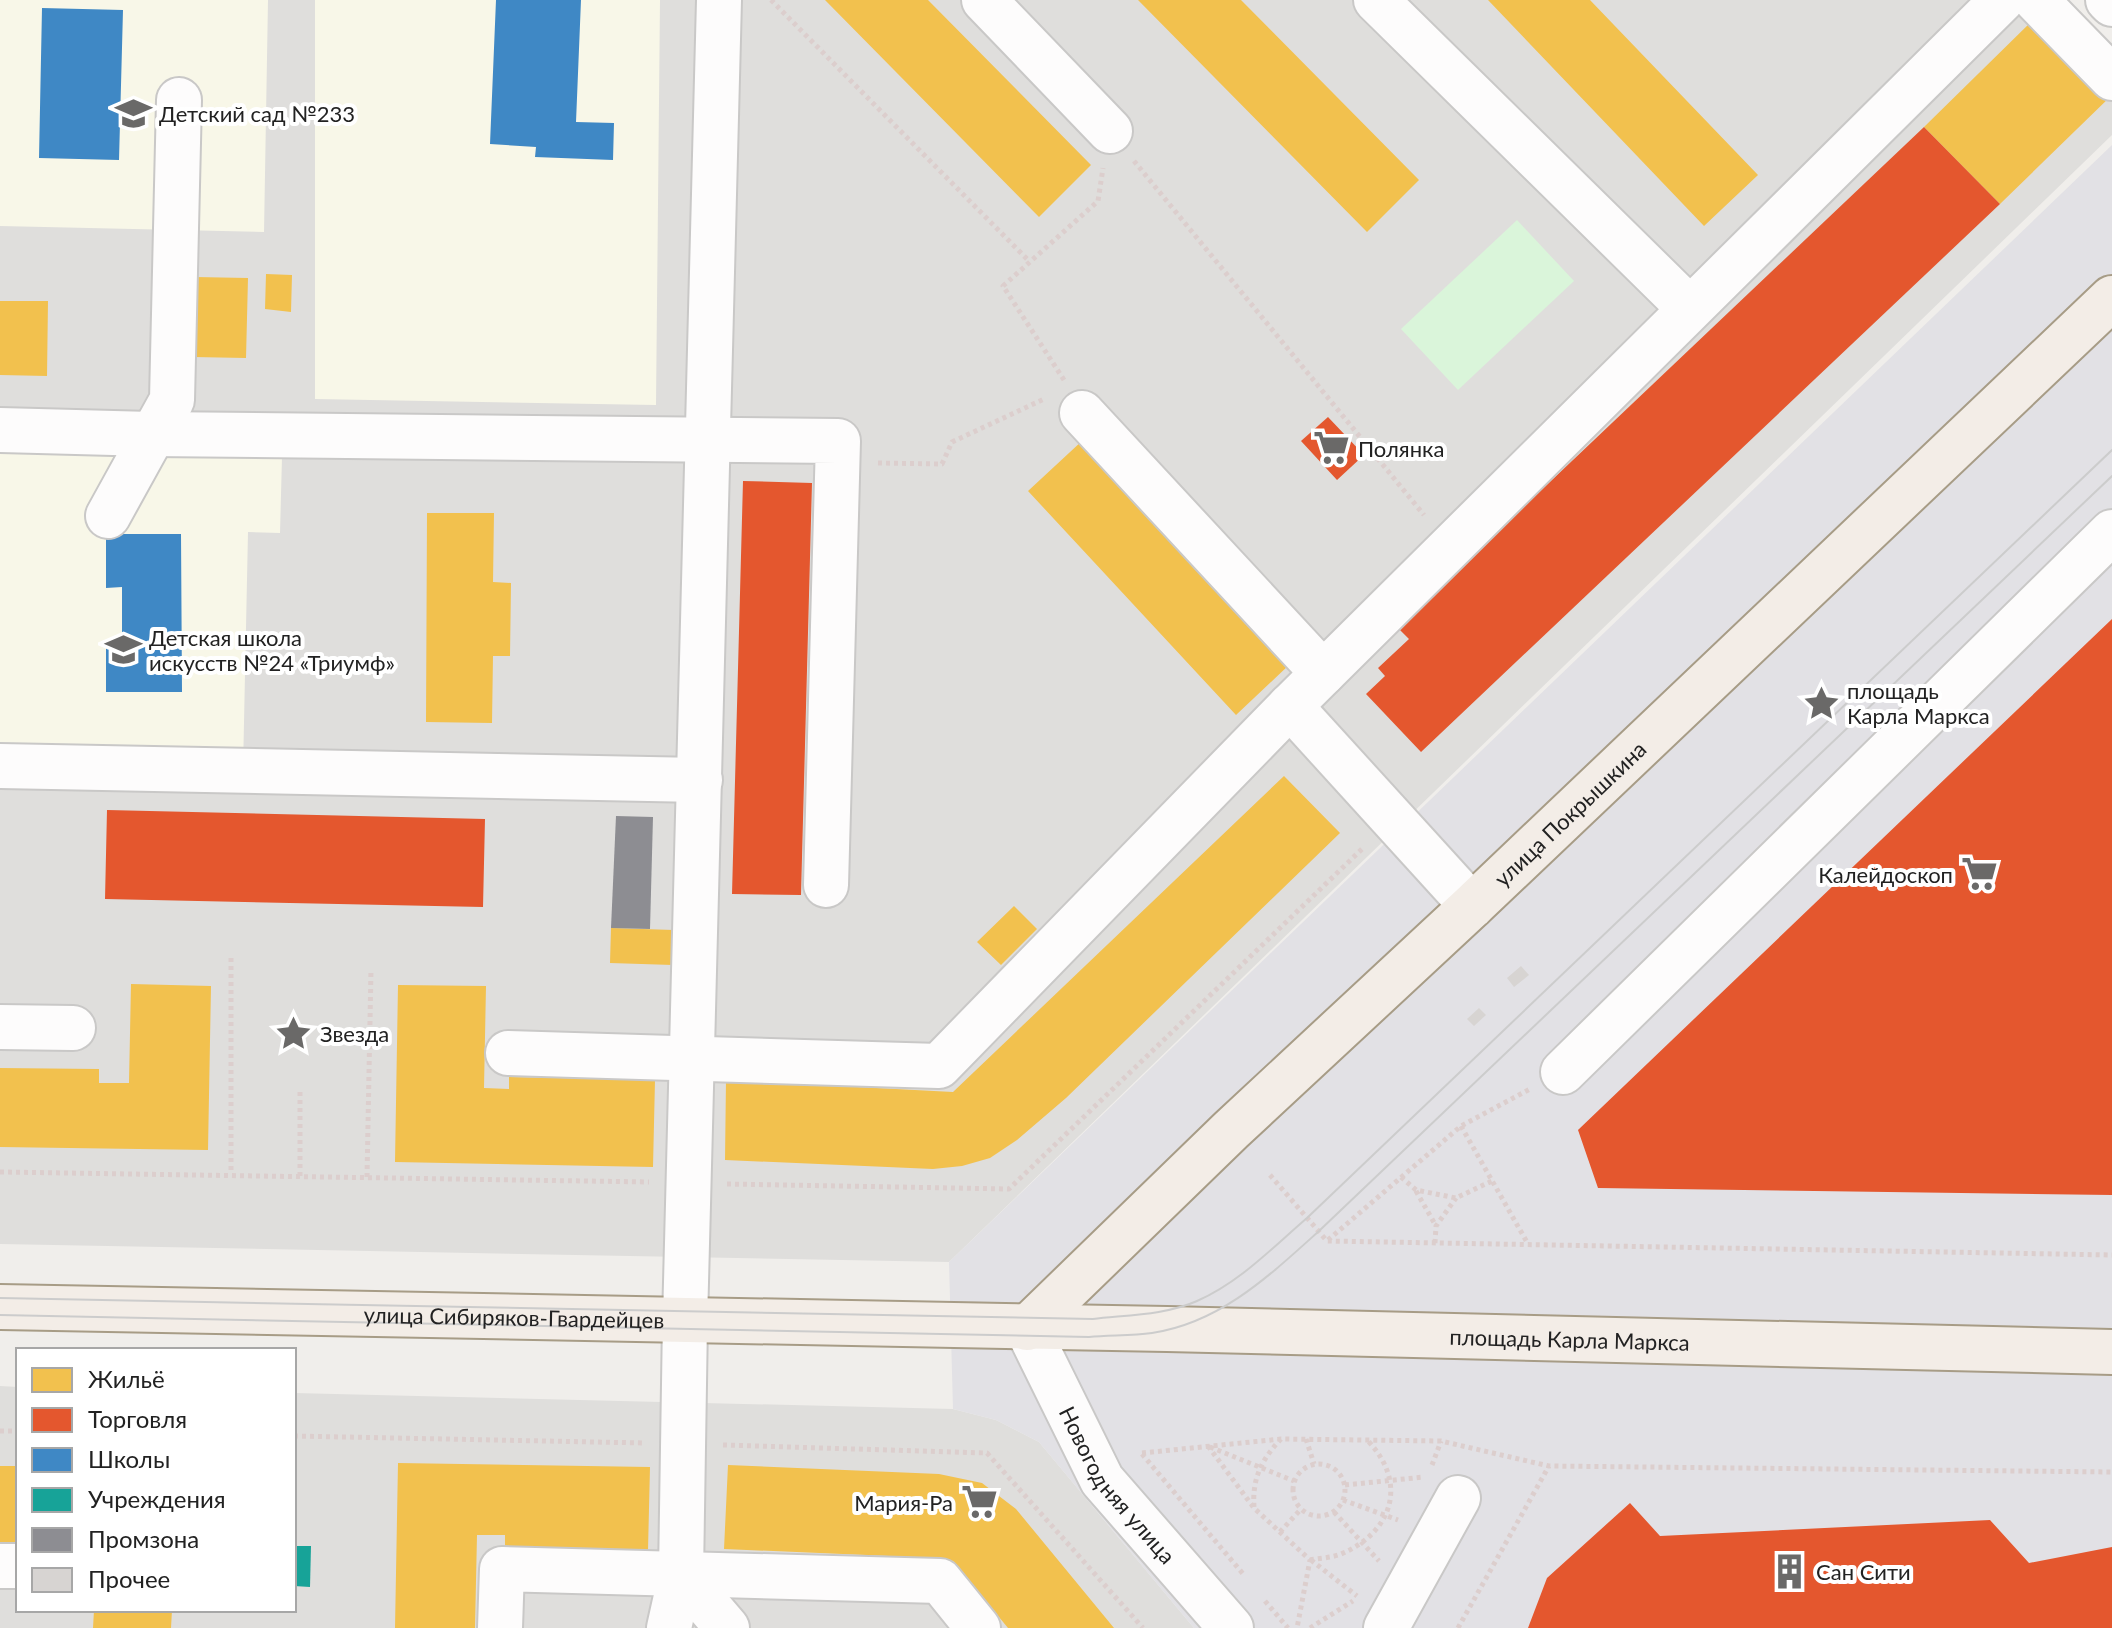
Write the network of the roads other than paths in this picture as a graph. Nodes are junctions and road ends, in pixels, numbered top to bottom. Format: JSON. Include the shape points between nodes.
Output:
{"nodes":[{"id":1,"x":719,"y":0,"type":"edge"},
{"id":2,"x":984,"y":0,"type":"edge"},
{"id":3,"x":1376,"y":0,"type":"edge"},
{"id":4,"x":2002,"y":0,"type":"edge"},
{"id":5,"x":2036,"y":0,"type":"edge"},
{"id":6,"x":2112,"y":78,"type":"edge"},
{"id":7,"x":179,"y":100,"type":"dead end"},
{"id":8,"x":1110,"y":131,"type":"road end"},
{"id":9,"x":1689,"y":308,"type":"junction"},
{"id":10,"x":2107,"y":313,"type":"edge"},
{"id":11,"x":1075,"y":400,"type":"road end"},
{"id":12,"x":0,"y":430,"type":"edge"},
{"id":13,"x":151,"y":434,"type":"junction"},
{"id":14,"x":708,"y":440,"type":"junction"},
{"id":15,"x":108,"y":516,"type":"dead end"},
{"id":16,"x":2112,"y":532,"type":"edge"},
{"id":17,"x":1323,"y":673,"type":"junction"},
{"id":18,"x":1290,"y":706,"type":"junction"},
{"id":19,"x":0,"y":766,"type":"edge"},
{"id":20,"x":700,"y":780,"type":"junction"},
{"id":21,"x":826,"y":885,"type":"dead end"},
{"id":22,"x":1472,"y":906,"type":"junction"},
{"id":23,"x":0,"y":1027,"type":"edge"},
{"id":24,"x":73,"y":1028,"type":"dead end"},
{"id":25,"x":508,"y":1053,"type":"dead end"},
{"id":26,"x":693,"y":1058,"type":"junction"},
{"id":27,"x":1563,"y":1072,"type":"road end"},
{"id":28,"x":0,"y":1307,"type":"edge"},
{"id":29,"x":685,"y":1321,"type":"junction"},
{"id":30,"x":1027,"y":1328,"type":"junction"},
{"id":31,"x":2112,"y":1352,"type":"edge"},
{"id":32,"x":1442,"y":1487,"type":"road end"},
{"id":33,"x":681,"y":1574,"type":"junction"},
{"id":34,"x":1372,"y":1613,"type":"edge"},
{"id":35,"x":500,"y":1628,"type":"edge"},
{"id":36,"x":669,"y":1628,"type":"edge"},
{"id":37,"x":727,"y":1628,"type":"edge"},
{"id":38,"x":978,"y":1628,"type":"edge"},
{"id":39,"x":1231,"y":1628,"type":"edge"}],
"edges":[{"from":1,"to":14,"type":"street"},
{"from":2,"to":8,"type":"street"},
{"from":3,"to":9,"type":"street"},
{"from":4,"to":9,"type":"street"},
{"from":5,"to":6,"type":"street"},
{"from":7,"to":13,"type":"street","via":[[172,400]]},
{"from":9,"to":17,"type":"street"},
{"from":10,"to":22,"type":"main road","name":"улица Покрышкина"},
{"from":11,"to":17,"type":"street"},
{"from":12,"to":13,"type":"street"},
{"from":13,"to":14,"type":"street"},
{"from":13,"to":15,"type":"street"},
{"from":14,"to":20,"type":"street"},
{"from":14,"to":21,"type":"street","via":[[838,441]]},
{"from":16,"to":27,"type":"street"},
{"from":17,"to":18,"type":"street"},
{"from":18,"to":22,"type":"street"},
{"from":18,"to":26,"type":"street","via":[[939,1066]]},
{"from":19,"to":20,"type":"street"},
{"from":20,"to":26,"type":"street"},
{"from":22,"to":30,"type":"main road","name":"улица Покрышкина"},
{"from":23,"to":24,"type":"street"},
{"from":25,"to":26,"type":"street"},
{"from":26,"to":29,"type":"street"},
{"from":28,"to":29,"type":"main road","name":"улица Сибиряков-Гвардейцев"},
{"from":29,"to":30,"type":"main road","name":"улица Сибиряков-Гвардейцев"},
{"from":29,"to":33,"type":"street"},
{"from":30,"to":31,"type":"main road","name":"площадь Карла Маркса"},
{"from":30,"to":39,"type":"street","name":"Новогодняя улица","via":[[1102,1480]]},
{"from":32,"to":34,"type":"street"},
{"from":33,"to":35,"type":"street","via":[[502,1569]]},
{"from":33,"to":36,"type":"street"},
{"from":33,"to":37,"type":"street"},
{"from":33,"to":38,"type":"street","via":[[940,1581]]}]}
